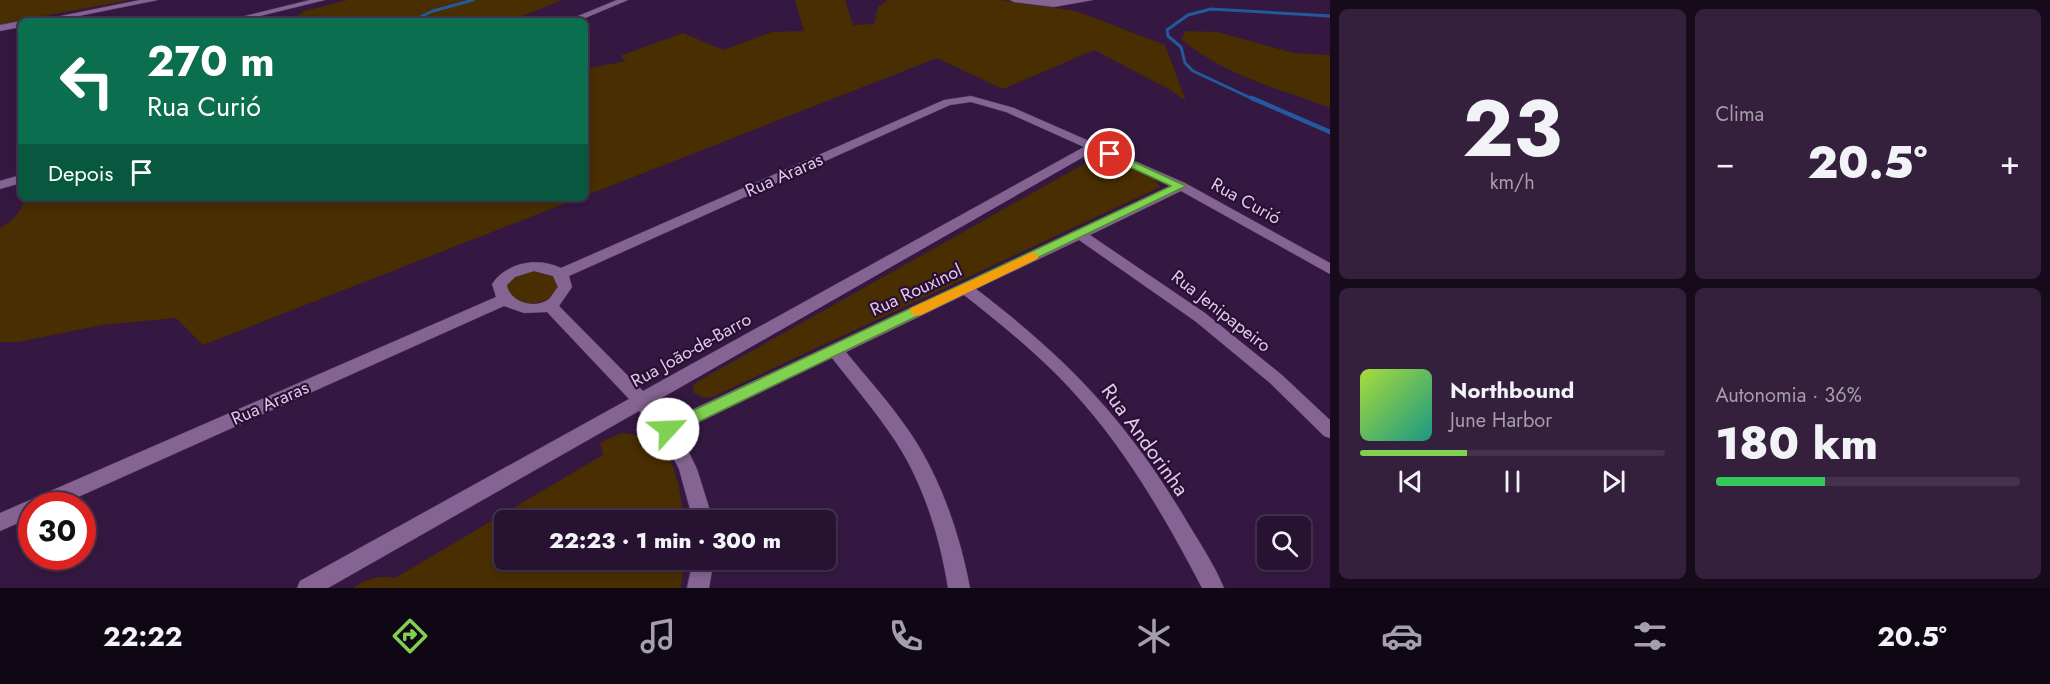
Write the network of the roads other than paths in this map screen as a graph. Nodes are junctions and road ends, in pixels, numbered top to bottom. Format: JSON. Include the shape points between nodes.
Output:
{"nodes":[{"id":1,"x":154,"y":0,"type":"edge"},
{"id":2,"x":321,"y":0,"type":"edge"},
{"id":3,"x":624,"y":0,"type":"edge"},
{"id":4,"x":1014,"y":0,"type":"edge"},
{"id":5,"x":1089,"y":0,"type":"edge"},
{"id":6,"x":100,"y":10,"type":"junction"},
{"id":7,"x":56,"y":18,"type":"edge"},
{"id":8,"x":104,"y":18,"type":"edge"},
{"id":9,"x":242,"y":18,"type":"edge"},
{"id":10,"x":578,"y":18,"type":"edge"},
{"id":11,"x":18,"y":25,"type":"edge"},
{"id":12,"x":0,"y":28,"type":"edge"},
{"id":13,"x":1010,"y":110,"type":"joint"},
{"id":14,"x":1093,"y":147,"type":"junction"},
{"id":15,"x":18,"y":180,"type":"edge"},
{"id":16,"x":0,"y":185,"type":"edge"},
{"id":17,"x":1181,"y":186,"type":"junction"},
{"id":18,"x":1080,"y":234,"type":"junction"},
{"id":19,"x":1330,"y":269,"type":"edge"},
{"id":20,"x":561,"y":274,"type":"junction"},
{"id":21,"x":965,"y":288,"type":"junction"},
{"id":22,"x":503,"y":300,"type":"junction"},
{"id":23,"x":549,"y":305,"type":"junction"},
{"id":24,"x":835,"y":350,"type":"junction"},
{"id":25,"x":641,"y":401,"type":"junction"},
{"id":26,"x":668,"y":429,"type":"junction"},
{"id":27,"x":1330,"y":431,"type":"edge"},
{"id":28,"x":68,"y":492,"type":"edge"},
{"id":29,"x":700,"y":510,"type":"edge"},
{"id":30,"x":18,"y":514,"type":"edge"},
{"id":31,"x":0,"y":522,"type":"edge"},
{"id":32,"x":702,"y":570,"type":"edge"},
{"id":33,"x":308,"y":588,"type":"edge"},
{"id":34,"x":698,"y":588,"type":"edge"},
{"id":35,"x":959,"y":588,"type":"edge"},
{"id":36,"x":1213,"y":588,"type":"edge"}],
"edges":[{"from":1,"to":6,"type":"street"},
{"from":2,"to":9,"type":"street"},
{"from":3,"to":10,"type":"street"},
{"from":4,"to":5,"type":"street","via":[[1054,4]]},
{"from":6,"to":7,"type":"street"},
{"from":6,"to":8,"type":"street"},
{"from":11,"to":12,"type":"street"},
{"from":13,"to":14,"type":"street","name":"Rua Curió"},
{"from":13,"to":20,"type":"street","name":"Rua Araras","via":[[971,99],[948,102]]},
{"from":14,"to":17,"type":"street","name":"Rua Curió"},
{"from":14,"to":25,"type":"street","name":"Rua João-de-Barro"},
{"from":15,"to":16,"type":"street"},
{"from":17,"to":18,"type":"street","name":"Rua Rouxinol"},
{"from":17,"to":19,"type":"street","name":"Rua Curió"},
{"from":18,"to":21,"type":"street","name":"Rua Rouxinol"},
{"from":18,"to":27,"type":"street","name":"Rua Jenipapeiro","via":[[1200,317],[1276,379]]},
{"from":20,"to":22,"type":"street","via":[[533,266],[512,272],[500,285]]},
{"from":20,"to":23,"type":"street","via":[[566,287]]},
{"from":21,"to":24,"type":"street","name":"Rua Rouxinol"},
{"from":21,"to":36,"type":"street","name":"Rua Andorinha","via":[[1014,325],[1103,414],[1159,495]]},
{"from":22,"to":23,"type":"street","via":[[528,309]]},
{"from":22,"to":28,"type":"street","name":"Rua Araras"},
{"from":23,"to":25,"type":"street"},
{"from":24,"to":26,"type":"street","name":"Rua Rouxinol"},
{"from":24,"to":35,"type":"street","via":[[904,439],[920,469],[940,519]]},
{"from":25,"to":26,"type":"street"},
{"from":25,"to":33,"type":"street","name":"Rua João-de-Barro"},
{"from":26,"to":29,"type":"street","via":[[688,469]]},
{"from":30,"to":31,"type":"street"},
{"from":32,"to":34,"type":"street"}]}
